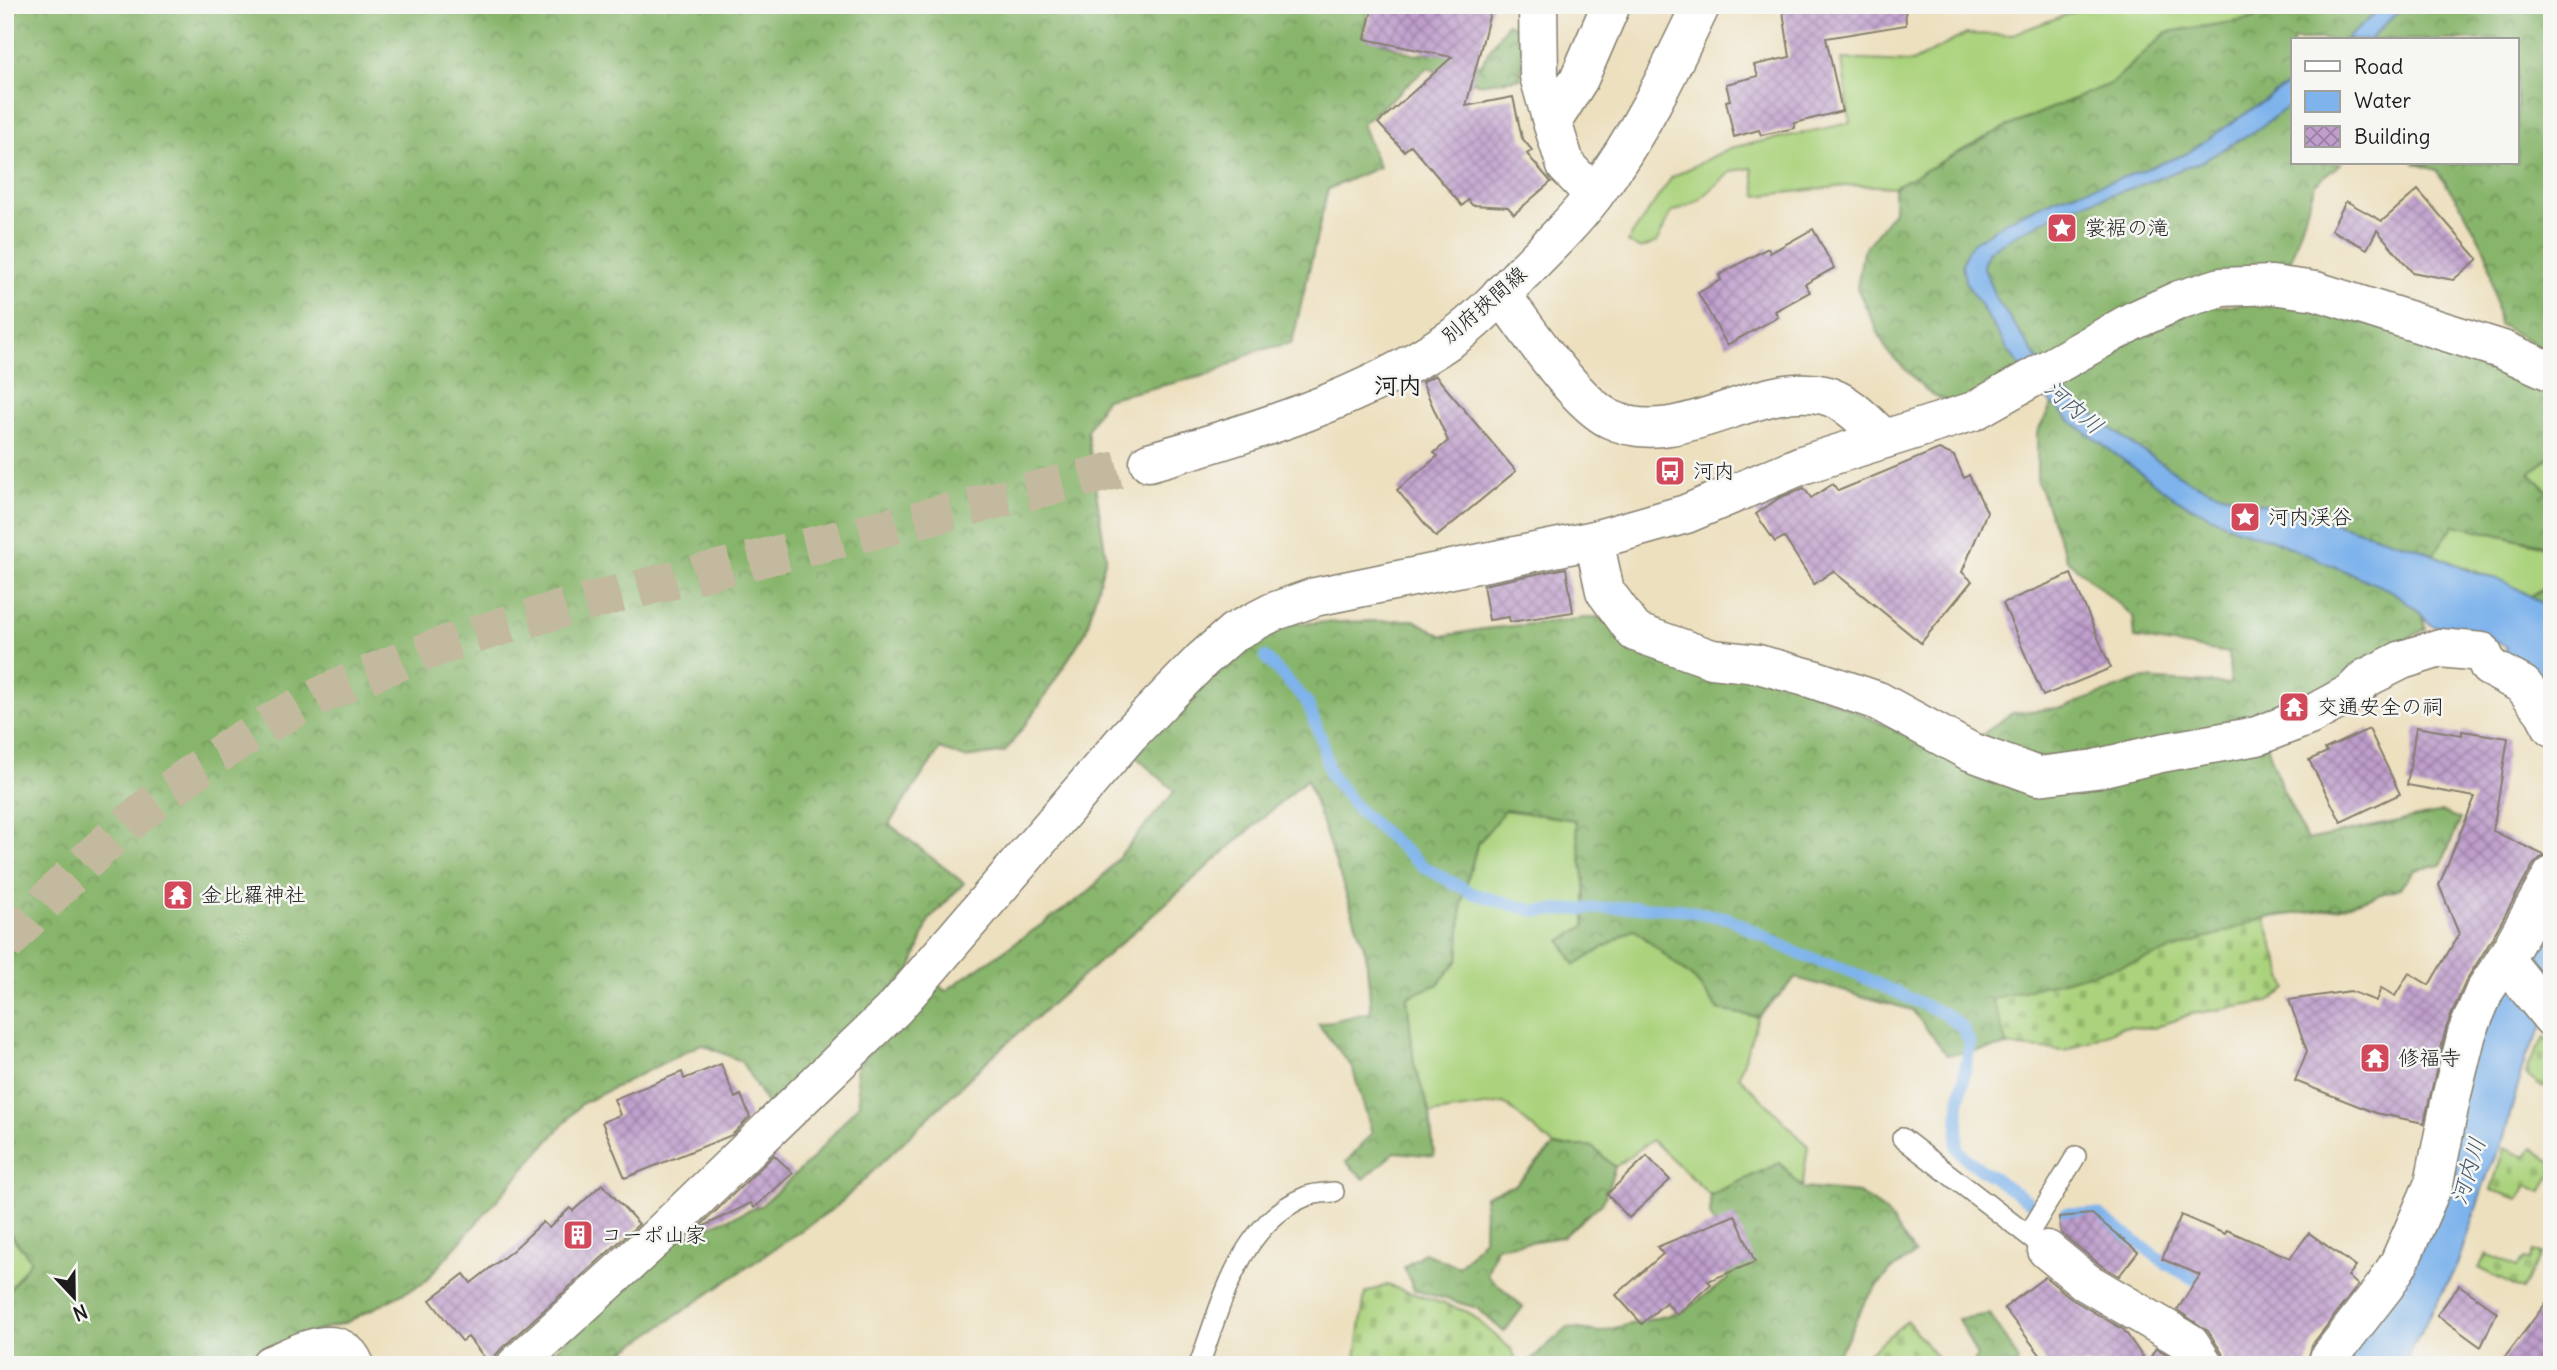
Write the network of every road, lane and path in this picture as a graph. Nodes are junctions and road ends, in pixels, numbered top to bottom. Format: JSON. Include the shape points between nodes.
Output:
{"nodes":[{"id":1,"x":1538,"y":5,"type":"edge"},
{"id":2,"x":1611,"y":5,"type":"edge"},
{"id":3,"x":1701,"y":5,"type":"edge"},
{"id":4,"x":1552,"y":122,"type":"junction"},
{"id":5,"x":1594,"y":195,"type":"junction"},
{"id":6,"x":1501,"y":294,"type":"junction"},
{"id":7,"x":2552,"y":372,"type":"edge"},
{"id":8,"x":1884,"y":439,"type":"junction"},
{"id":9,"x":1149,"y":462,"type":"tunnel mouth"},
{"id":10,"x":1594,"y":540,"type":"junction"},
{"id":11,"x":2552,"y":727,"type":"edge"},
{"id":12,"x":2552,"y":876,"type":"edge"},
{"id":13,"x":2507,"y":962,"type":"junction"},
{"id":14,"x":2552,"y":1018,"type":"edge"},
{"id":15,"x":1902,"y":1138,"type":"dead end"},
{"id":16,"x":2076,"y":1156,"type":"dead end"},
{"id":17,"x":1334,"y":1192,"type":"dead end"},
{"id":18,"x":2037,"y":1243,"type":"junction"},
{"id":19,"x":270,"y":1365,"type":"edge"},
{"id":20,"x":355,"y":1365,"type":"edge"},
{"id":21,"x":516,"y":1365,"type":"edge"},
{"id":22,"x":1199,"y":1365,"type":"edge"},
{"id":23,"x":2204,"y":1365,"type":"edge"},
{"id":24,"x":2328,"y":1365,"type":"edge"}],
"edges":[{"from":1,"to":4,"type":"street","via":[[1539,76]]},
{"from":2,"to":4,"type":"street","via":[[1579,79]]},
{"from":3,"to":5,"type":"street","name":"別府挾間線","via":[[1636,132]]},
{"from":4,"to":5,"type":"street","via":[[1566,166]]},
{"from":5,"to":6,"type":"street","name":"別府挾間線"},
{"from":6,"to":8,"type":"street","via":[[1588,404],[1620,423],[1659,428],[1787,394],[1825,395],[1857,413]]},
{"from":6,"to":9,"type":"street","name":"別府挾間線","via":[[1453,337],[1345,395],[1269,425]]},
{"from":7,"to":8,"type":"street","via":[[2503,350],[2316,291],[2272,285],[2221,287],[2133,321],[1974,411]]},
{"from":8,"to":10,"type":"street","via":[[1802,465],[1686,513]]},
{"from":10,"to":11,"type":"street","via":[[1605,591],[1634,632],[1712,659],[1758,664],[1878,701],[1969,751],[2038,776],[2257,736],[2309,716],[2402,660],[2440,648],[2482,652],[2489,667],[2523,685]]},
{"from":10,"to":21,"type":"street","via":[[1315,597],[1234,632],[1129,736],[896,1007],[654,1240]]},
{"from":12,"to":13,"type":"street"},
{"from":13,"to":14,"type":"street"},
{"from":13,"to":24,"type":"street","via":[[2485,990],[2467,1033],[2434,1182],[2399,1263]]},
{"from":15,"to":18,"type":"lane"},
{"from":16,"to":18,"type":"lane"},
{"from":17,"to":22,"type":"lane","via":[[1310,1195],[1285,1207],[1261,1228],[1248,1245]]},
{"from":18,"to":23,"type":"street","via":[[2086,1282],[2190,1343]]},
{"from":19,"to":20,"type":"street","via":[[325,1344],[346,1351]]}]}
